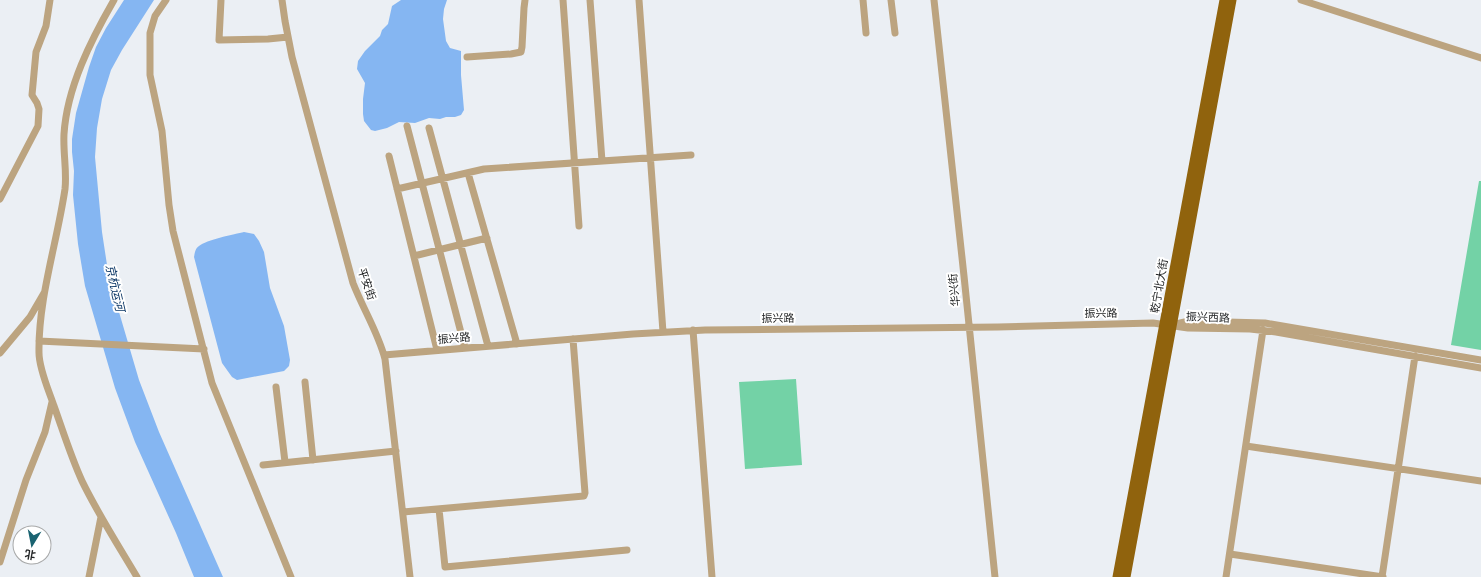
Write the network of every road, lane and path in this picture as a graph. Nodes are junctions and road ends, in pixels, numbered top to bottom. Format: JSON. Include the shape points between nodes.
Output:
{"nodes":[{"id":1,"x":50,"y":0,"type":"edge"},
{"id":2,"x":114,"y":0,"type":"edge"},
{"id":3,"x":166,"y":0,"type":"edge"},
{"id":4,"x":221,"y":0,"type":"edge"},
{"id":5,"x":282,"y":0,"type":"edge"},
{"id":6,"x":525,"y":0,"type":"edge"},
{"id":7,"x":563,"y":0,"type":"edge"},
{"id":8,"x":590,"y":0,"type":"edge"},
{"id":9,"x":639,"y":0,"type":"edge"},
{"id":10,"x":863,"y":0,"type":"edge"},
{"id":11,"x":891,"y":0,"type":"edge"},
{"id":12,"x":934,"y":0,"type":"edge"},
{"id":13,"x":1224,"y":0,"type":"edge"},
{"id":14,"x":1232,"y":0,"type":"edge"},
{"id":15,"x":1301,"y":0,"type":"edge"},
{"id":16,"x":866,"y":33,"type":"dead end"},
{"id":17,"x":895,"y":33,"type":"dead end"},
{"id":18,"x":288,"y":37,"type":"junction"},
{"id":19,"x":467,"y":57,"type":"dead end"},
{"id":20,"x":1481,"y":58,"type":"edge"},
{"id":21,"x":407,"y":126,"type":"dead end"},
{"id":22,"x":429,"y":128,"type":"dead end"},
{"id":23,"x":691,"y":155,"type":"dead end"},
{"id":24,"x":389,"y":156,"type":"dead end"},
{"id":25,"x":651,"y":158,"type":"junction"},
{"id":26,"x":602,"y":161,"type":"junction"},
{"id":27,"x":576,"y":163,"type":"junction"},
{"id":28,"x":468,"y":173,"type":"junction"},
{"id":29,"x":443,"y":178,"type":"junction"},
{"id":30,"x":422,"y":183,"type":"junction"},
{"id":31,"x":397,"y":189,"type":"junction"},
{"id":32,"x":0,"y":199,"type":"edge"},
{"id":33,"x":579,"y":226,"type":"dead end"},
{"id":34,"x":487,"y":238,"type":"junction"},
{"id":35,"x":460,"y":244,"type":"junction"},
{"id":36,"x":439,"y":250,"type":"junction"},
{"id":37,"x":414,"y":256,"type":"junction"},
{"id":38,"x":46,"y":289,"type":"junction"},
{"id":39,"x":1168,"y":324,"type":"junction"},
{"id":40,"x":970,"y":327,"type":"junction"},
{"id":41,"x":693,"y":330,"type":"junction"},
{"id":42,"x":1263,"y":330,"type":"junction"},
{"id":43,"x":663,"y":332,"type":"junction"},
{"id":44,"x":572,"y":339,"type":"junction"},
{"id":45,"x":39,"y":341,"type":"junction"},
{"id":46,"x":517,"y":344,"type":"junction"},
{"id":47,"x":488,"y":346,"type":"junction"},
{"id":48,"x":465,"y":348,"type":"junction"},
{"id":49,"x":204,"y":349,"type":"junction"},
{"id":50,"x":437,"y":350,"type":"junction"},
{"id":51,"x":0,"y":353,"type":"edge"},
{"id":52,"x":384,"y":355,"type":"junction"},
{"id":53,"x":1415,"y":356,"type":"junction"},
{"id":54,"x":1481,"y":360,"type":"edge"},
{"id":55,"x":1481,"y":368,"type":"edge"},
{"id":56,"x":305,"y":382,"type":"dead end"},
{"id":57,"x":276,"y":387,"type":"dead end"},
{"id":58,"x":52,"y":402,"type":"junction"},
{"id":59,"x":1246,"y":446,"type":"junction"},
{"id":60,"x":396,"y":451,"type":"junction"},
{"id":61,"x":313,"y":460,"type":"junction"},
{"id":62,"x":285,"y":462,"type":"junction"},
{"id":63,"x":263,"y":465,"type":"dead end"},
{"id":64,"x":1399,"y":469,"type":"junction"},
{"id":65,"x":1481,"y":481,"type":"edge"},
{"id":66,"x":439,"y":509,"type":"junction"},
{"id":67,"x":403,"y":512,"type":"junction"},
{"id":68,"x":101,"y":517,"type":"junction"},
{"id":69,"x":627,"y":550,"type":"dead end"},
{"id":70,"x":1230,"y":554,"type":"junction"},
{"id":71,"x":1,"y":558,"type":"edge"},
{"id":72,"x":89,"y":577,"type":"edge"},
{"id":73,"x":136,"y":577,"type":"edge"},
{"id":74,"x":291,"y":577,"type":"edge"},
{"id":75,"x":410,"y":577,"type":"edge"},
{"id":76,"x":712,"y":577,"type":"edge"},
{"id":77,"x":995,"y":577,"type":"edge"},
{"id":78,"x":1117,"y":577,"type":"edge"},
{"id":79,"x":1126,"y":577,"type":"edge"},
{"id":80,"x":1226,"y":577,"type":"edge"},
{"id":81,"x":1383,"y":577,"type":"edge"}],
"edges":[{"from":1,"to":32,"type":"street","via":[[46,26],[36,52],[32,95],[39,109],[38,126]]},
{"from":2,"to":38,"type":"street","via":[[82,62],[67,113],[64,135],[66,182]]},
{"from":3,"to":49,"type":"street","via":[[155,16],[150,33],[150,75],[162,131],[173,231]]},
{"from":4,"to":18,"type":"street","via":[[219,40]]},
{"from":5,"to":18,"type":"street","name":"平安街"},
{"from":6,"to":19,"type":"street","via":[[521,52]]},
{"from":7,"to":27,"type":"street"},
{"from":8,"to":26,"type":"street"},
{"from":9,"to":25,"type":"street"},
{"from":10,"to":16,"type":"street"},
{"from":11,"to":17,"type":"street"},
{"from":12,"to":40,"type":"street","name":"华兴街"},
{"from":13,"to":39,"type":"main road","name":"乾宁北大街"},
{"from":14,"to":39,"type":"main road","name":"乾宁北大街"},
{"from":15,"to":20,"type":"street"},
{"from":18,"to":52,"type":"street","name":"平安街","via":[[353,283],[378,336]]},
{"from":21,"to":30,"type":"street"},
{"from":22,"to":29,"type":"street"},
{"from":23,"to":25,"type":"street"},
{"from":24,"to":31,"type":"street"},
{"from":25,"to":26,"type":"street"},
{"from":25,"to":43,"type":"street"},
{"from":26,"to":27,"type":"street"},
{"from":27,"to":28,"type":"street","via":[[498,168]]},
{"from":27,"to":33,"type":"street"},
{"from":28,"to":29,"type":"street"},
{"from":28,"to":34,"type":"street"},
{"from":29,"to":30,"type":"street"},
{"from":29,"to":35,"type":"street"},
{"from":30,"to":31,"type":"street"},
{"from":30,"to":36,"type":"street"},
{"from":31,"to":37,"type":"street"},
{"from":34,"to":35,"type":"street"},
{"from":34,"to":46,"type":"street"},
{"from":35,"to":36,"type":"street"},
{"from":35,"to":47,"type":"street"},
{"from":36,"to":37,"type":"street"},
{"from":36,"to":48,"type":"street"},
{"from":37,"to":50,"type":"street"},
{"from":38,"to":45,"type":"street"},
{"from":38,"to":51,"type":"street","via":[[30,317]]},
{"from":39,"to":40,"type":"street","name":"振兴路","via":[[1153,322]]},
{"from":39,"to":42,"type":"street","name":"振兴西路","via":[[1188,328]]},
{"from":39,"to":54,"type":"street","name":"振兴西路","via":[[1189,321],[1265,323]]},
{"from":39,"to":78,"type":"main road","name":"乾宁北大街"},
{"from":39,"to":79,"type":"main road","name":"乾宁北大街"},
{"from":40,"to":41,"type":"street","name":"振兴路"},
{"from":40,"to":77,"type":"street","name":"华兴街"},
{"from":41,"to":43,"type":"street","name":"振兴路"},
{"from":41,"to":76,"type":"street"},
{"from":42,"to":53,"type":"street","name":"振兴西路"},
{"from":42,"to":59,"type":"street"},
{"from":43,"to":44,"type":"street","name":"振兴路"},
{"from":44,"to":46,"type":"street","name":"振兴路"},
{"from":44,"to":66,"type":"street","via":[[584,496]]},
{"from":45,"to":49,"type":"street"},
{"from":45,"to":58,"type":"street","via":[[39,356]]},
{"from":46,"to":47,"type":"street","name":"振兴路"},
{"from":47,"to":48,"type":"street","name":"振兴路"},
{"from":48,"to":50,"type":"street","name":"振兴路"},
{"from":49,"to":74,"type":"street","via":[[212,383]]},
{"from":50,"to":52,"type":"street","name":"振兴路"},
{"from":52,"to":60,"type":"street","name":"平安街"},
{"from":53,"to":55,"type":"street","name":"振兴西路"},
{"from":53,"to":64,"type":"street"},
{"from":56,"to":61,"type":"street"},
{"from":57,"to":62,"type":"street"},
{"from":58,"to":68,"type":"street","via":[[74,461]]},
{"from":58,"to":71,"type":"street","via":[[45,432],[26,480]]},
{"from":59,"to":64,"type":"street"},
{"from":59,"to":70,"type":"street"},
{"from":60,"to":61,"type":"street"},
{"from":60,"to":67,"type":"street","name":"平安街"},
{"from":61,"to":62,"type":"street"},
{"from":62,"to":63,"type":"street"},
{"from":64,"to":65,"type":"street"},
{"from":64,"to":81,"type":"street"},
{"from":66,"to":67,"type":"street"},
{"from":66,"to":69,"type":"street","via":[[445,567]]},
{"from":67,"to":75,"type":"street","name":"平安街"},
{"from":68,"to":72,"type":"street"},
{"from":68,"to":73,"type":"street"},
{"from":70,"to":80,"type":"street"},
{"from":70,"to":81,"type":"street"}]}
